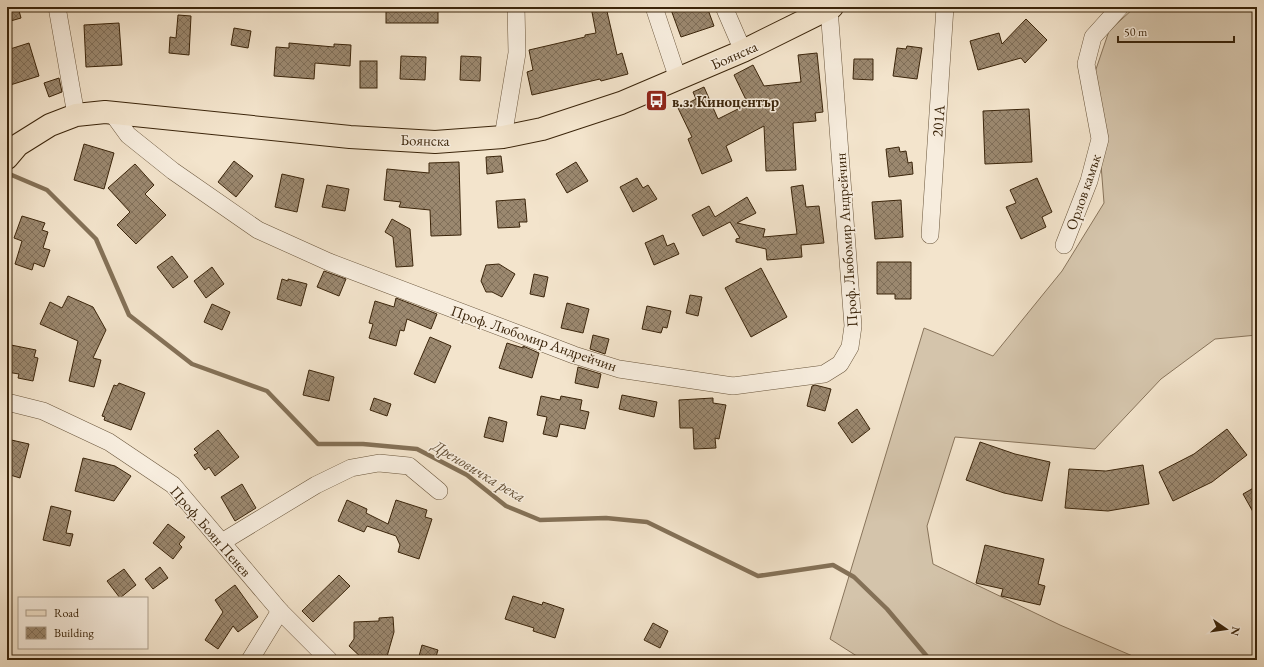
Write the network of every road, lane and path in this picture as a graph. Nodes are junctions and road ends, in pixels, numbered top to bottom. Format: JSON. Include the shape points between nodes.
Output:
{"nodes":[{"id":1,"x":57,"y":7,"type":"edge"},
{"id":2,"x":516,"y":7,"type":"edge"},
{"id":3,"x":654,"y":7,"type":"edge"},
{"id":4,"x":724,"y":7,"type":"edge"},
{"id":5,"x":945,"y":7,"type":"edge"},
{"id":6,"x":1120,"y":7,"type":"edge"},
{"id":7,"x":831,"y":8,"type":"edge"},
{"id":8,"x":743,"y":51,"type":"junction"},
{"id":9,"x":678,"y":79,"type":"junction"},
{"id":10,"x":112,"y":113,"type":"junction"},
{"id":11,"x":76,"y":115,"type":"junction"},
{"id":12,"x":503,"y":137,"type":"junction"},
{"id":13,"x":13,"y":151,"type":"edge"},
{"id":14,"x":930,"y":235,"type":"dead end"},
{"id":15,"x":1064,"y":245,"type":"dead end"},
{"id":16,"x":7,"y":402,"type":"edge"},
{"id":17,"x":439,"y":491,"type":"dead end"},
{"id":18,"x":222,"y":542,"type":"junction"},
{"id":19,"x":280,"y":611,"type":"junction"},
{"id":20,"x":250,"y":660,"type":"edge"},
{"id":21,"x":329,"y":660,"type":"edge"}],
"edges":[{"from":1,"to":11,"type":"street"},
{"from":2,"to":12,"type":"street","via":[[517,53]]},
{"from":3,"to":9,"type":"street"},
{"from":4,"to":8,"type":"street"},
{"from":5,"to":14,"type":"street","name":"201А"},
{"from":6,"to":15,"type":"street","name":"Орлов камък","via":[[1093,37],[1086,64],[1100,139],[1089,181]]},
{"from":7,"to":8,"type":"main road","name":"Боянска"},
{"from":7,"to":10,"type":"street","name":"Проф. Любомир Андрейчин","via":[[853,326],[850,347],[840,364],[824,374],[733,386],[619,369],[574,355],[329,262],[258,230],[133,140]]},
{"from":8,"to":9,"type":"main road","name":"Боянска"},
{"from":9,"to":12,"type":"main road","name":"Боянска","via":[[613,107],[542,129]]},
{"from":10,"to":11,"type":"main road","name":"Боянска"},
{"from":10,"to":12,"type":"main road","name":"Боянска","via":[[350,137],[435,142]]},
{"from":11,"to":13,"type":"main road","name":"Боянска","via":[[50,125]]},
{"from":16,"to":18,"type":"street","name":"Проф. Боян Пенев","via":[[43,411],[109,442],[173,485]]},
{"from":17,"to":18,"type":"street","via":[[409,466],[379,463],[351,468],[316,485]]},
{"from":18,"to":19,"type":"street","name":"Проф. Боян Пенев"},
{"from":19,"to":20,"type":"street"},
{"from":19,"to":21,"type":"street","name":"Проф. Боян Пенев"}]}
